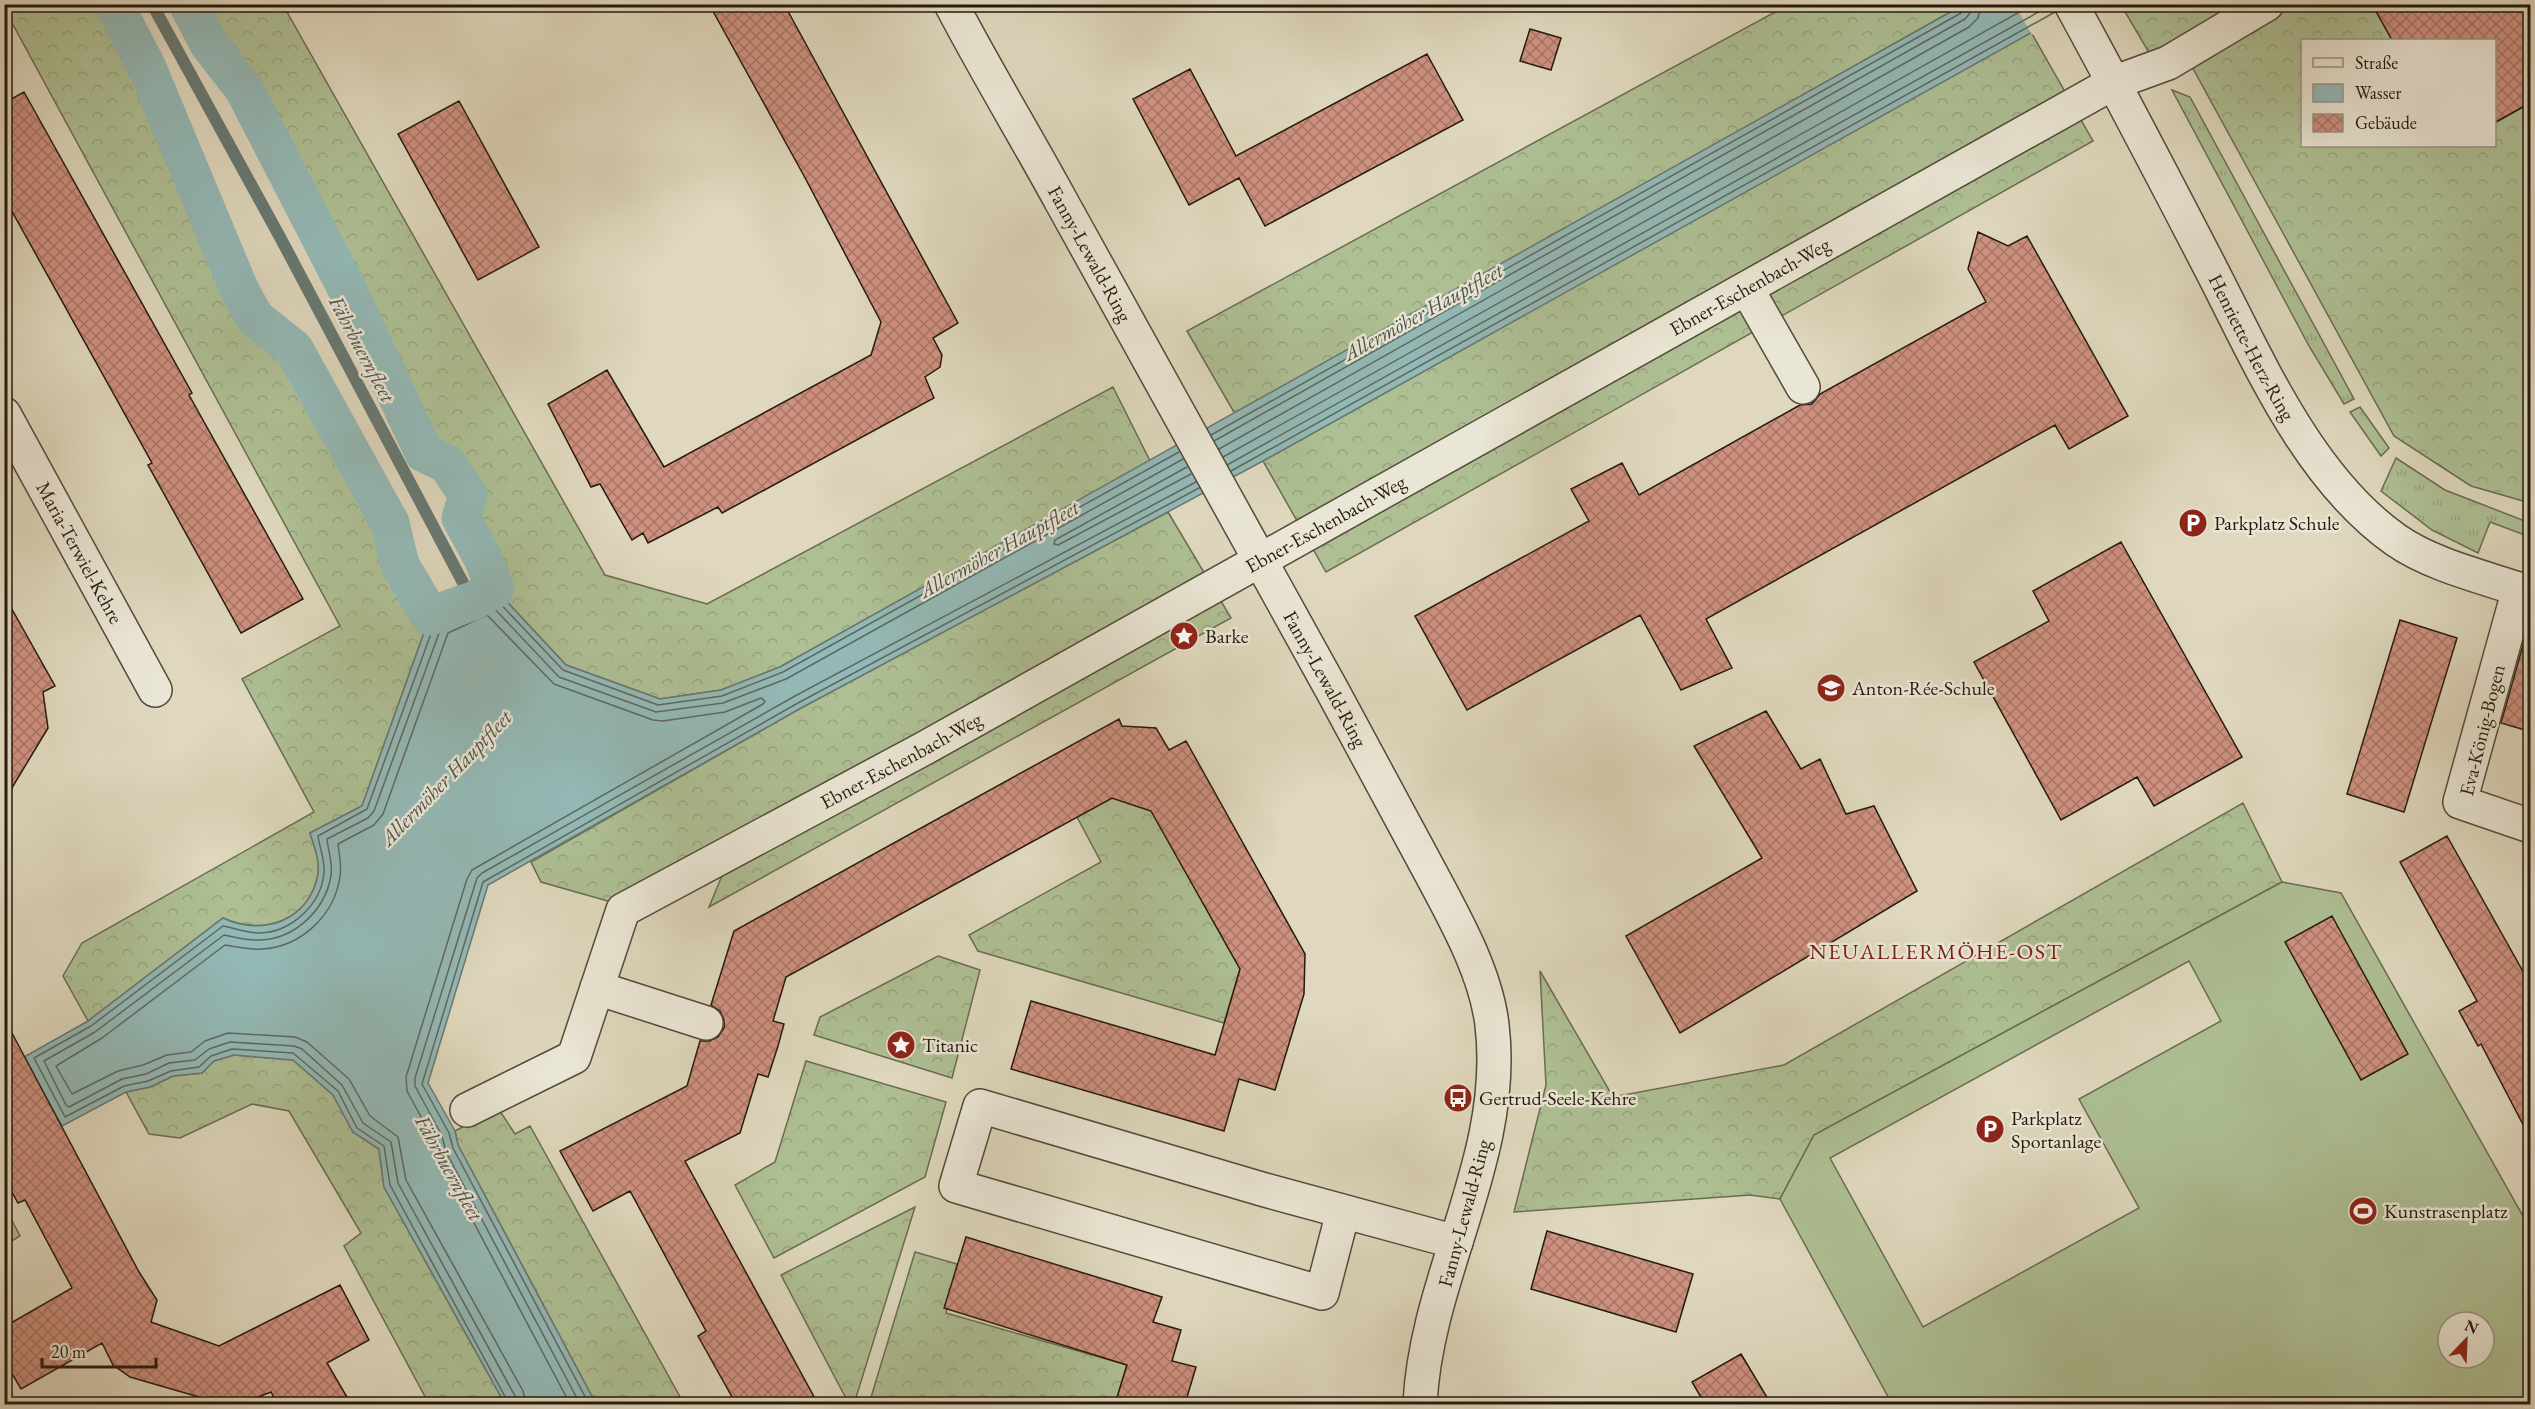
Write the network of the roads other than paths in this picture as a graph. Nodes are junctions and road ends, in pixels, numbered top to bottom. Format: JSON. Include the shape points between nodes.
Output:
{"nodes":[{"id":1,"x":951,"y":4,"type":"edge"},
{"id":2,"x":2071,"y":4,"type":"edge"},
{"id":3,"x":2267,"y":4,"type":"edge"},
{"id":4,"x":2107,"y":71,"type":"junction"},
{"id":5,"x":1747,"y":289,"type":"junction"},
{"id":6,"x":1803,"y":387,"type":"dead end"},
{"id":7,"x":4,"y":414,"type":"edge"},
{"id":8,"x":1260,"y":561,"type":"junction"},
{"id":9,"x":2525,"y":591,"type":"edge"},
{"id":10,"x":155,"y":690,"type":"dead end"},
{"id":11,"x":2530,"y":826,"type":"edge"},
{"id":12,"x":597,"y":988,"type":"junction"},
{"id":13,"x":706,"y":1023,"type":"dead end"},
{"id":14,"x":467,"y":1110,"type":"dead end"},
{"id":15,"x":1343,"y":1212,"type":"junction"},
{"id":16,"x":1456,"y":1242,"type":"junction"},
{"id":17,"x":1420,"y":1404,"type":"edge"}],
"edges":[{"from":1,"to":8,"type":"street","name":"Fanny-Lewald-Ring"},
{"from":2,"to":4,"type":"street","name":"Henriette-Herz-Ring"},
{"from":3,"to":4,"type":"street","name":"Ebner-Eschenbach-Weg","via":[[2168,63]]},
{"from":4,"to":5,"type":"street","name":"Ebner-Eschenbach-Weg"},
{"from":4,"to":9,"type":"street","name":"Henriette-Herz-Ring","via":[[2273,389],[2315,457],[2355,504],[2396,540],[2447,566]]},
{"from":5,"to":6,"type":"street"},
{"from":5,"to":8,"type":"street","name":"Ebner-Eschenbach-Weg"},
{"from":7,"to":10,"type":"street","name":"Maria-Terwiel-Kehre"},
{"from":8,"to":12,"type":"street","name":"Ebner-Eschenbach-Weg","via":[[854,787],[623,909]]},
{"from":8,"to":16,"type":"street","name":"Fanny-Lewald-Ring","via":[[1455,920],[1488,998],[1493,1029],[1488,1122]]},
{"from":9,"to":11,"type":"street","name":"Eva-König-Bogen","via":[[2460,802]]},
{"from":12,"to":13,"type":"street"},
{"from":12,"to":14,"type":"street","name":"Ebner-Eschenbach-Weg","via":[[574,1057]]},
{"from":15,"to":15,"type":"street","via":[[980,1106],[956,1186],[1322,1293]]},
{"from":15,"to":16,"type":"street"},
{"from":16,"to":17,"type":"street","name":"Fanny-Lewald-Ring","via":[[1427,1352]]}]}
